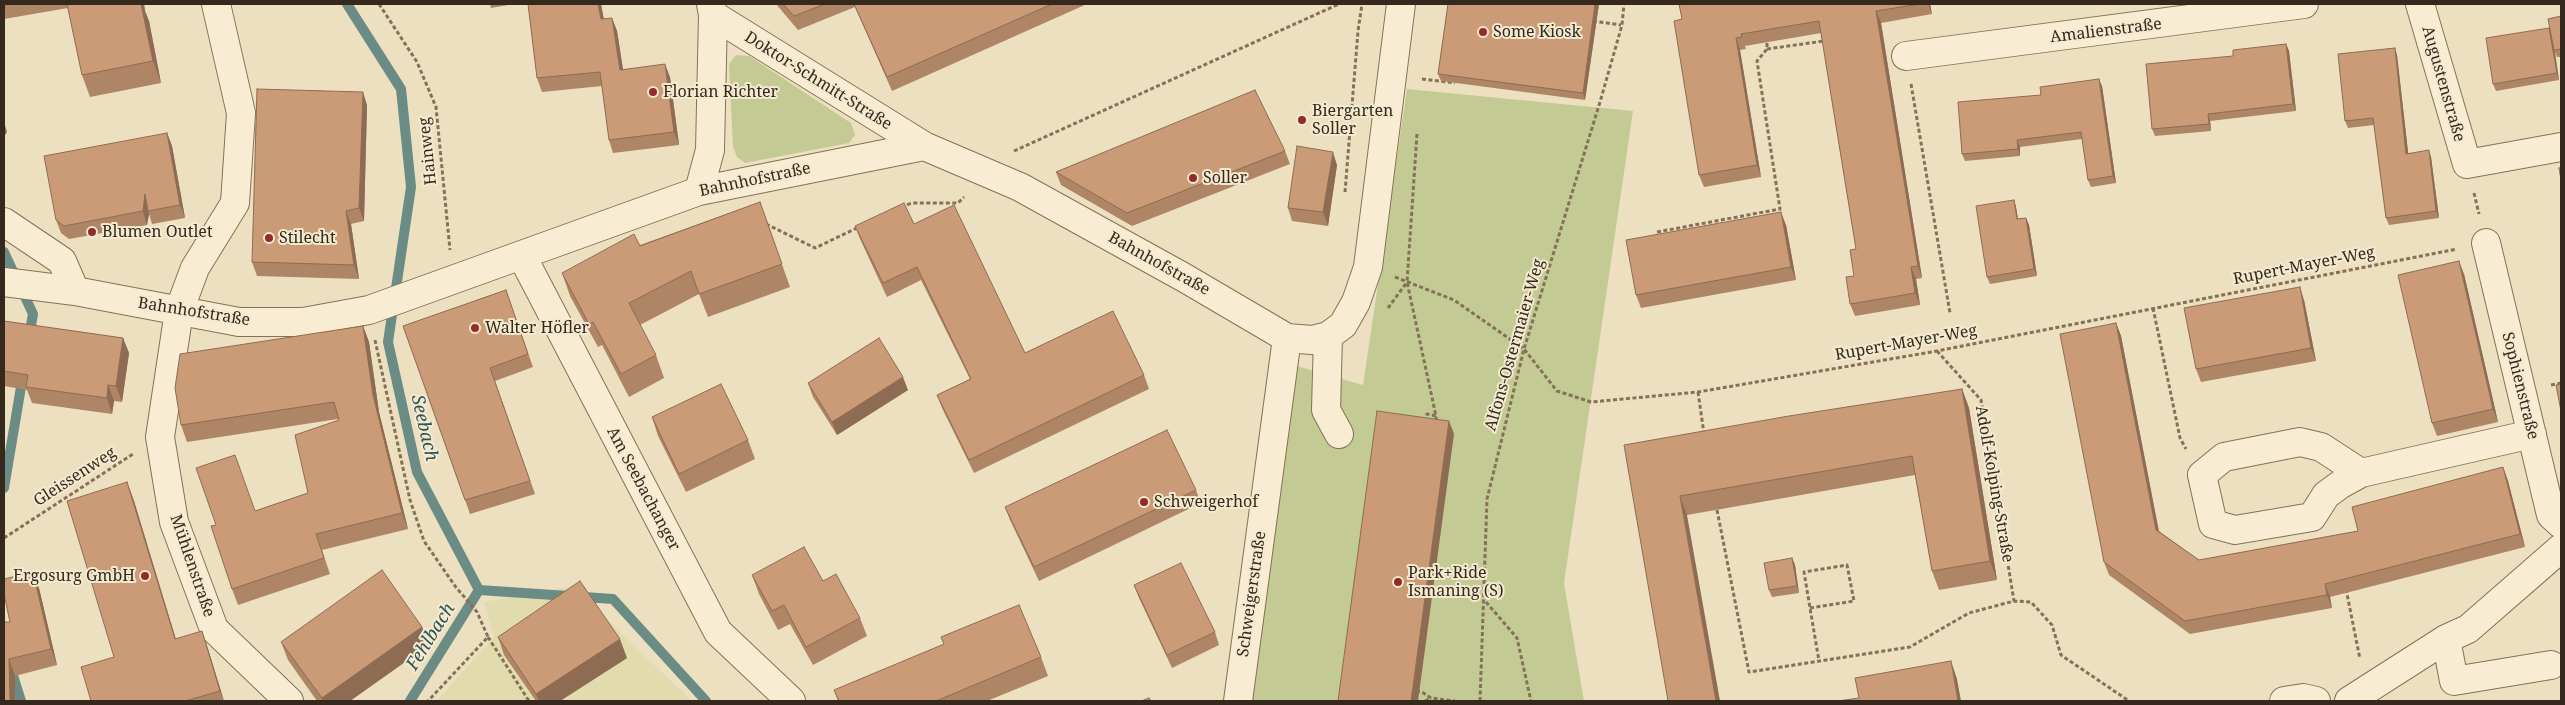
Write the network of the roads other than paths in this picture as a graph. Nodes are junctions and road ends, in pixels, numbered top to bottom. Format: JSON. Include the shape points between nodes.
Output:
{"nodes":[{"id":1,"x":216,"y":4,"type":"edge"},
{"id":2,"x":1401,"y":4,"type":"edge"},
{"id":3,"x":2304,"y":4,"type":"edge"},
{"id":4,"x":2420,"y":4,"type":"edge"},
{"id":5,"x":712,"y":10,"type":"edge"},
{"id":6,"x":1906,"y":56,"type":"road end"},
{"id":7,"x":924,"y":146,"type":"junction"},
{"id":8,"x":2561,"y":147,"type":"edge"},
{"id":9,"x":699,"y":191,"type":"junction"},
{"id":10,"x":4,"y":222,"type":"edge"},
{"id":11,"x":2486,"y":243,"type":"road end"},
{"id":12,"x":522,"y":256,"type":"junction"},
{"id":13,"x":4,"y":282,"type":"edge"},
{"id":14,"x":75,"y":291,"type":"junction"},
{"id":15,"x":179,"y":311,"type":"junction"},
{"id":16,"x":1328,"y":336,"type":"junction"},
{"id":17,"x":1287,"y":338,"type":"junction"},
{"id":18,"x":1339,"y":434,"type":"dead end"},
{"id":19,"x":2532,"y":434,"type":"junction"},
{"id":20,"x":2361,"y":473,"type":"junction"},
{"id":21,"x":2561,"y":524,"type":"edge"},
{"id":22,"x":2561,"y":548,"type":"edge"},
{"id":23,"x":2446,"y":640,"type":"junction"},
{"id":24,"x":2551,"y":665,"type":"dead end"},
{"id":25,"x":2358,"y":696,"type":"edge"},
{"id":26,"x":289,"y":701,"type":"edge"},
{"id":27,"x":791,"y":701,"type":"edge"},
{"id":28,"x":1238,"y":701,"type":"edge"},
{"id":29,"x":2284,"y":701,"type":"edge"},
{"id":30,"x":2316,"y":701,"type":"edge"}],
"edges":[{"from":1,"to":15,"type":"street","name":"Mühlenstraße","via":[[241,113],[235,203],[195,268]]},
{"from":2,"to":16,"type":"street","via":[[1368,267],[1356,302],[1343,325]]},
{"from":3,"to":6,"type":"street","name":"Amalienstraße"},
{"from":4,"to":8,"type":"street","name":"Augustenstraße","via":[[2467,164]]},
{"from":5,"to":7,"type":"street","name":"Doktor-Schmitt-Straße"},
{"from":5,"to":9,"type":"street","name":"Doktor-Schmitt-Straße","via":[[710,150]]},
{"from":7,"to":9,"type":"street","name":"Bahnhofstraße"},
{"from":7,"to":17,"type":"street","name":"Bahnhofstraße","via":[[1020,187]]},
{"from":9,"to":12,"type":"street","name":"Bahnhofstraße"},
{"from":10,"to":14,"type":"street","via":[[62,261]]},
{"from":11,"to":19,"type":"street","name":"Sophienstraße"},
{"from":12,"to":15,"type":"street","name":"Bahnhofstraße","via":[[372,309],[303,322],[238,322]]},
{"from":12,"to":27,"type":"street","name":"Am Seebachanger","via":[[718,632]]},
{"from":13,"to":14,"type":"street","name":"Bahnhofstraße"},
{"from":14,"to":15,"type":"street","name":"Bahnhofstraße"},
{"from":15,"to":26,"type":"street","name":"Mühlenstraße","via":[[160,437],[174,522],[214,630]]},
{"from":16,"to":17,"type":"street","name":"Bahnhofstraße","via":[[1312,340]]},
{"from":16,"to":18,"type":"street","via":[[1326,410]]},
{"from":17,"to":28,"type":"street","name":"Schweigerstraße"},
{"from":19,"to":20,"type":"street"},
{"from":19,"to":21,"type":"street","name":"Sophienstraße","via":[[2551,515]]},
{"from":20,"to":20,"type":"street","via":[[2326,495],[2312,517],[2234,530],[2213,524],[2202,476],[2224,457],[2300,442],[2321,447]]},
{"from":22,"to":23,"type":"street","via":[[2468,629]]},
{"from":23,"to":24,"type":"street","via":[[2454,681]]},
{"from":23,"to":25,"type":"street"},
{"from":29,"to":30,"type":"street","via":[[2303,698]]}]}
